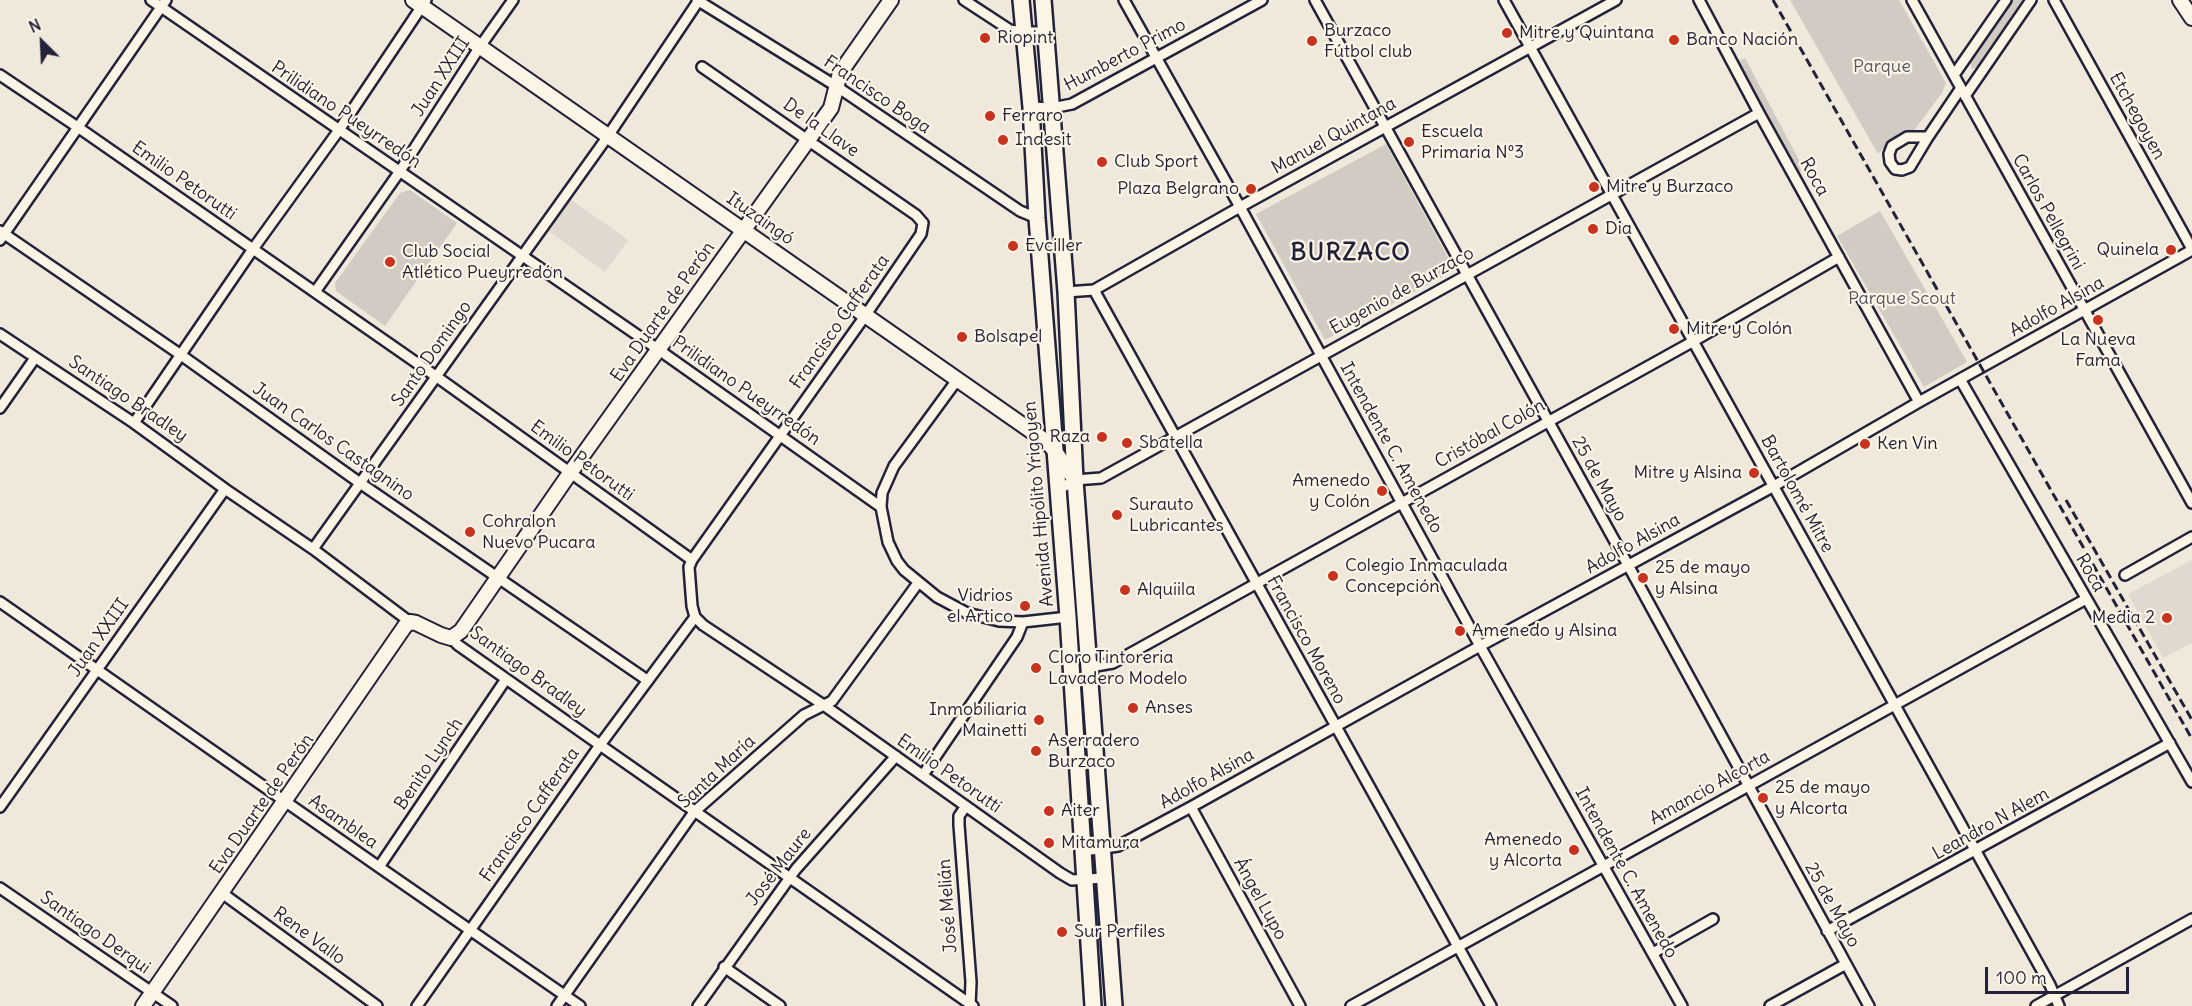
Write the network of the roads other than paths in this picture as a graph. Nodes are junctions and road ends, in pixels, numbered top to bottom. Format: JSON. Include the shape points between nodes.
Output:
{"nodes":[{"id":1,"x":151,"y":0,"type":"edge"},
{"id":2,"x":513,"y":0,"type":"edge"},
{"id":3,"x":698,"y":0,"type":"edge"},
{"id":4,"x":891,"y":0,"type":"edge"},
{"id":5,"x":964,"y":0,"type":"edge"},
{"id":6,"x":1021,"y":0,"type":"edge"},
{"id":7,"x":1043,"y":0,"type":"edge"},
{"id":8,"x":1124,"y":0,"type":"edge"},
{"id":9,"x":1262,"y":0,"type":"edge"},
{"id":10,"x":1314,"y":0,"type":"edge"},
{"id":11,"x":1504,"y":0,"type":"edge"},
{"id":12,"x":1616,"y":0,"type":"edge"},
{"id":13,"x":1699,"y":0,"type":"edge"},
{"id":14,"x":1912,"y":0,"type":"edge"},
{"id":15,"x":2006,"y":0,"type":"edge"},
{"id":16,"x":2031,"y":0,"type":"edge"},
{"id":17,"x":2054,"y":0,"type":"edge"},
{"id":18,"x":2180,"y":0,"type":"edge"},
{"id":19,"x":420,"y":2,"type":"edge"},
{"id":20,"x":164,"y":4,"type":"edge"},
{"id":21,"x":2192,"y":18,"type":"edge"},
{"id":22,"x":1024,"y":32,"type":"junction"},
{"id":23,"x":1046,"y":32,"type":"junction"},
{"id":24,"x":1530,"y":47,"type":"junction"},
{"id":25,"x":479,"y":48,"type":"junction"},
{"id":26,"x":1156,"y":59,"type":"junction"},
{"id":27,"x":702,"y":67,"type":"dead end"},
{"id":28,"x":0,"y":75,"type":"edge"},
{"id":29,"x":1954,"y":75,"type":"junction"},
{"id":30,"x":836,"y":86,"type":"junction"},
{"id":31,"x":1963,"y":92,"type":"junction"},
{"id":32,"x":1031,"y":106,"type":"junction"},
{"id":33,"x":1052,"y":108,"type":"junction"},
{"id":34,"x":1759,"y":113,"type":"junction"},
{"id":35,"x":79,"y":128,"type":"junction"},
{"id":36,"x":1385,"y":128,"type":"junction"},
{"id":37,"x":339,"y":129,"type":"junction"},
{"id":38,"x":609,"y":136,"type":"junction"},
{"id":39,"x":1928,"y":137,"type":"junction"},
{"id":40,"x":809,"y":140,"type":"junction"},
{"id":41,"x":400,"y":171,"type":"junction"},
{"id":42,"x":1611,"y":195,"type":"junction"},
{"id":43,"x":1240,"y":207,"type":"junction"},
{"id":44,"x":920,"y":218,"type":"joint"},
{"id":45,"x":1037,"y":218,"type":"junction"},
{"id":46,"x":744,"y":230,"type":"junction"},
{"id":47,"x":1,"y":235,"type":"edge"},
{"id":48,"x":253,"y":249,"type":"junction"},
{"id":49,"x":2192,"y":250,"type":"edge"},
{"id":50,"x":522,"y":257,"type":"junction"},
{"id":51,"x":1839,"y":257,"type":"junction"},
{"id":52,"x":1467,"y":274,"type":"junction"},
{"id":53,"x":1094,"y":290,"type":"junction"},
{"id":54,"x":315,"y":292,"type":"junction"},
{"id":55,"x":1066,"y":292,"type":"junction"},
{"id":56,"x":2084,"y":310,"type":"junction"},
{"id":57,"x":866,"y":316,"type":"junction"},
{"id":58,"x":0,"y":334,"type":"edge"},
{"id":59,"x":1692,"y":342,"type":"junction"},
{"id":60,"x":659,"y":350,"type":"junction"},
{"id":61,"x":181,"y":355,"type":"junction"},
{"id":62,"x":1320,"y":355,"type":"junction"},
{"id":63,"x":35,"y":358,"type":"junction"},
{"id":64,"x":436,"y":377,"type":"junction"},
{"id":65,"x":1960,"y":379,"type":"junction"},
{"id":66,"x":957,"y":380,"type":"junction"},
{"id":67,"x":1919,"y":402,"type":"junction"},
{"id":68,"x":0,"y":408,"type":"edge"},
{"id":69,"x":1548,"y":421,"type":"junction"},
{"id":70,"x":134,"y":423,"type":"junction"},
{"id":71,"x":780,"y":435,"type":"junction"},
{"id":72,"x":1174,"y":438,"type":"junction"},
{"id":73,"x":1054,"y":450,"type":"junction"},
{"id":74,"x":570,"y":473,"type":"junction"},
{"id":75,"x":1075,"y":480,"type":"junction"},
{"id":76,"x":360,"y":483,"type":"junction"},
{"id":77,"x":1774,"y":486,"type":"junction"},
{"id":78,"x":225,"y":489,"type":"junction"},
{"id":79,"x":1058,"y":490,"type":"junction"},
{"id":80,"x":1401,"y":501,"type":"junction"},
{"id":81,"x":2192,"y":503,"type":"edge"},
{"id":82,"x":881,"y":507,"type":"junction"},
{"id":83,"x":2192,"y":537,"type":"edge"},
{"id":84,"x":313,"y":549,"type":"junction"},
{"id":85,"x":692,"y":560,"type":"junction"},
{"id":86,"x":1628,"y":565,"type":"junction"},
{"id":87,"x":2125,"y":574,"type":"dead end"},
{"id":88,"x":499,"y":577,"type":"junction"},
{"id":89,"x":918,"y":583,"type":"junction"},
{"id":90,"x":1255,"y":583,"type":"junction"},
{"id":91,"x":2086,"y":600,"type":"junction"},
{"id":92,"x":0,"y":602,"type":"edge"},
{"id":93,"x":695,"y":617,"type":"junction"},
{"id":94,"x":1068,"y":617,"type":"junction"},
{"id":95,"x":410,"y":622,"type":"junction"},
{"id":96,"x":1023,"y":622,"type":"junction"},
{"id":97,"x":451,"y":638,"type":"junction"},
{"id":98,"x":1480,"y":646,"type":"junction"},
{"id":99,"x":1090,"y":667,"type":"junction"},
{"id":100,"x":97,"y":669,"type":"junction"},
{"id":101,"x":506,"y":679,"type":"junction"},
{"id":102,"x":647,"y":680,"type":"junction"},
{"id":103,"x":1895,"y":704,"type":"junction"},
{"id":104,"x":825,"y":706,"type":"junction"},
{"id":105,"x":1335,"y":726,"type":"junction"},
{"id":106,"x":2170,"y":743,"type":"junction"},
{"id":107,"x":600,"y":745,"type":"junction"},
{"id":108,"x":896,"y":756,"type":"junction"},
{"id":109,"x":923,"y":775,"type":"junction"},
{"id":110,"x":2192,"y":782,"type":"edge"},
{"id":111,"x":1749,"y":786,"type":"junction"},
{"id":112,"x":285,"y":802,"type":"junction"},
{"id":113,"x":966,"y":806,"type":"junction"},
{"id":114,"x":0,"y":807,"type":"edge"},
{"id":115,"x":1191,"y":807,"type":"junction"},
{"id":116,"x":694,"y":812,"type":"junction"},
{"id":117,"x":1103,"y":850,"type":"junction"},
{"id":118,"x":1084,"y":851,"type":"junction"},
{"id":119,"x":1975,"y":852,"type":"junction"},
{"id":120,"x":1603,"y":866,"type":"junction"},
{"id":121,"x":379,"y":867,"type":"junction"},
{"id":122,"x":789,"y":878,"type":"junction"},
{"id":123,"x":1104,"y":878,"type":"junction"},
{"id":124,"x":1085,"y":880,"type":"junction"},
{"id":125,"x":0,"y":888,"type":"edge"},
{"id":126,"x":222,"y":893,"type":"junction"},
{"id":127,"x":2192,"y":918,"type":"edge"},
{"id":128,"x":1713,"y":919,"type":"dead end"},
{"id":129,"x":470,"y":929,"type":"junction"},
{"id":130,"x":1827,"y":932,"type":"junction"},
{"id":131,"x":1458,"y":946,"type":"junction"},
{"id":132,"x":1653,"y":953,"type":"junction"},
{"id":133,"x":1846,"y":964,"type":"junction"},
{"id":134,"x":724,"y":967,"type":"junction"},
{"id":135,"x":152,"y":993,"type":"junction"},
{"id":136,"x":565,"y":995,"type":"junction"},
{"id":137,"x":2055,"y":996,"type":"junction"},
{"id":138,"x":971,"y":1005,"type":"edge"},
{"id":139,"x":143,"y":1006,"type":"edge"},
{"id":140,"x":172,"y":1006,"type":"edge"},
{"id":141,"x":376,"y":1006,"type":"edge"},
{"id":142,"x":417,"y":1006,"type":"edge"},
{"id":143,"x":557,"y":1006,"type":"edge"},
{"id":144,"x":580,"y":1006,"type":"edge"},
{"id":145,"x":698,"y":1006,"type":"edge"},
{"id":146,"x":780,"y":1006,"type":"edge"},
{"id":147,"x":1094,"y":1006,"type":"edge"},
{"id":148,"x":1114,"y":1006,"type":"edge"},
{"id":149,"x":1300,"y":1006,"type":"edge"},
{"id":150,"x":1351,"y":1006,"type":"edge"},
{"id":151,"x":1491,"y":1006,"type":"edge"},
{"id":152,"x":1682,"y":1006,"type":"edge"},
{"id":153,"x":1770,"y":1006,"type":"edge"},
{"id":154,"x":1869,"y":1006,"type":"edge"},
{"id":155,"x":2036,"y":1006,"type":"edge"},
{"id":156,"x":2059,"y":1006,"type":"edge"}],
"edges":[{"from":1,"to":20,"type":"street","name":"Prilidiano Pueyrredón"},
{"from":2,"to":25,"type":"street","name":"Juan XXIII"},
{"from":3,"to":30,"type":"street","name":"Francisco Boga"},
{"from":3,"to":38,"type":"street","name":"Santo Domingo"},
{"from":4,"to":30,"type":"street","name":"Eva Duarte de Perón","via":[[840,73]]},
{"from":5,"to":22,"type":"street","via":[[1002,26]]},
{"from":6,"to":22,"type":"main road","name":"Avenida Hipólito Yrigoyen"},
{"from":7,"to":23,"type":"main road","name":"Avenida Hipólito Yrigoyen"},
{"from":8,"to":26,"type":"street","name":"Intendente C. Amenedo"},
{"from":9,"to":26,"type":"street","name":"Humberto Primo"},
{"from":10,"to":36,"type":"street","name":"25 de Mayo"},
{"from":11,"to":24,"type":"street","name":"Bartolomé Mitre"},
{"from":12,"to":24,"type":"street","name":"Manuel Quintana"},
{"from":13,"to":34,"type":"street","name":"Roca"},
{"from":14,"to":29,"type":"street","name":"Carlos Pellegrini"},
{"from":15,"to":29,"type":"street"},
{"from":16,"to":31,"type":"street"},
{"from":17,"to":49,"type":"street","name":"Etchegoyen"},
{"from":18,"to":21,"type":"street"},
{"from":19,"to":25,"type":"street","name":"Ituzaingó"},
{"from":19,"to":37,"type":"street"},
{"from":20,"to":35,"type":"street"},
{"from":20,"to":37,"type":"street","name":"Prilidiano Pueyrredón"},
{"from":22,"to":23,"type":"street"},
{"from":22,"to":32,"type":"main road","name":"Avenida Hipólito Yrigoyen"},
{"from":23,"to":33,"type":"main road","name":"Avenida Hipólito Yrigoyen"},
{"from":24,"to":36,"type":"street","name":"Manuel Quintana"},
{"from":24,"to":42,"type":"street","name":"Bartolomé Mitre"},
{"from":25,"to":38,"type":"street","name":"Ituzaingó"},
{"from":25,"to":41,"type":"street","name":"Juan XXIII"},
{"from":26,"to":33,"type":"street","name":"Humberto Primo","via":[[1072,104]]},
{"from":26,"to":43,"type":"street","name":"Intendente C. Amenedo"},
{"from":27,"to":40,"type":"street","name":"De la Llave"},
{"from":28,"to":35,"type":"street","name":"Emilio Petorutti"},
{"from":29,"to":31,"type":"street","name":"Carlos Pellegrini"},
{"from":30,"to":40,"type":"street","name":"Eva Duarte de Perón","via":[[834,103]]},
{"from":30,"to":45,"type":"street","name":"Francisco Boga","via":[[1020,211]]},
{"from":31,"to":39,"type":"street"},
{"from":31,"to":56,"type":"street","name":"Carlos Pellegrini"},
{"from":32,"to":33,"type":"street","name":"Humberto Primo"},
{"from":32,"to":45,"type":"main road","name":"Avenida Hipólito Yrigoyen"},
{"from":33,"to":55,"type":"main road","name":"Avenida Hipólito Yrigoyen"},
{"from":34,"to":42,"type":"street","name":"Eugenio de Burzaco"},
{"from":34,"to":51,"type":"street","name":"Roca"},
{"from":35,"to":47,"type":"street"},
{"from":35,"to":48,"type":"street","name":"Emilio Petorutti"},
{"from":36,"to":43,"type":"street","name":"Manuel Quintana"},
{"from":36,"to":52,"type":"street","name":"25 de Mayo"},
{"from":37,"to":41,"type":"street","name":"Prilidiano Pueyrredón"},
{"from":37,"to":48,"type":"street"},
{"from":38,"to":46,"type":"street","name":"Ituzaingó"},
{"from":38,"to":50,"type":"street","name":"Santo Domingo"},
{"from":39,"to":39,"type":"street","via":[[1907,137],[1892,146],[1890,162],[1895,169],[1910,167]]},
{"from":40,"to":44,"type":"street","name":"De la Llave"},
{"from":40,"to":46,"type":"street","name":"Eva Duarte de Perón"},
{"from":41,"to":50,"type":"street","name":"Prilidiano Pueyrredón"},
{"from":41,"to":54,"type":"street","name":"Juan XXIII"},
{"from":42,"to":52,"type":"street","name":"Eugenio de Burzaco"},
{"from":42,"to":59,"type":"street","name":"Bartolomé Mitre"},
{"from":43,"to":53,"type":"street","name":"Manuel Quintana"},
{"from":43,"to":62,"type":"street","name":"Intendente C. Amenedo"},
{"from":44,"to":57,"type":"street","name":"Francisco Cafferata","via":[[921,234]]},
{"from":45,"to":73,"type":"main road","name":"Avenida Hipólito Yrigoyen"},
{"from":46,"to":57,"type":"street","name":"Ituzaingó"},
{"from":46,"to":60,"type":"street","name":"Eva Duarte de Perón"},
{"from":47,"to":61,"type":"street","name":"Juan Carlos Castagnino"},
{"from":48,"to":54,"type":"street","name":"Emilio Petorutti"},
{"from":48,"to":61,"type":"street"},
{"from":49,"to":56,"type":"street","name":"Adolfo Alsina"},
{"from":50,"to":60,"type":"street","name":"Prilidiano Pueyrredón"},
{"from":50,"to":64,"type":"street","name":"Santo Domingo"},
{"from":51,"to":59,"type":"street","name":"Cristóbal Colón"},
{"from":51,"to":67,"type":"street","name":"Roca"},
{"from":52,"to":62,"type":"street","name":"Eugenio de Burzaco"},
{"from":52,"to":69,"type":"street","name":"25 de Mayo"},
{"from":53,"to":55,"type":"street","name":"Manuel Quintana"},
{"from":53,"to":72,"type":"street","name":"Francisco Moreno"},
{"from":54,"to":64,"type":"street","name":"Emilio Petorutti"},
{"from":55,"to":75,"type":"main road","name":"Avenida Hipólito Yrigoyen"},
{"from":56,"to":65,"type":"street","name":"Adolfo Alsina"},
{"from":56,"to":81,"type":"street","name":"Carlos Pellegrini"},
{"from":57,"to":66,"type":"street","name":"Ituzaingó"},
{"from":57,"to":71,"type":"street","name":"Francisco Cafferata"},
{"from":58,"to":63,"type":"street","name":"Santiago Bradley"},
{"from":59,"to":69,"type":"street","name":"Cristóbal Colón"},
{"from":59,"to":77,"type":"street","name":"Bartolomé Mitre"},
{"from":60,"to":71,"type":"street","name":"Prilidiano Pueyrredón"},
{"from":60,"to":74,"type":"street","name":"Eva Duarte de Perón"},
{"from":61,"to":70,"type":"street"},
{"from":61,"to":76,"type":"street","name":"Juan Carlos Castagnino"},
{"from":62,"to":72,"type":"street","name":"Eugenio de Burzaco"},
{"from":62,"to":80,"type":"street","name":"Intendente C. Amenedo"},
{"from":63,"to":68,"type":"street"},
{"from":63,"to":70,"type":"street","name":"Santiago Bradley"},
{"from":64,"to":74,"type":"street","name":"Emilio Petorutti"},
{"from":64,"to":76,"type":"street","name":"Santo Domingo"},
{"from":65,"to":67,"type":"street","name":"Adolfo Alsina"},
{"from":65,"to":91,"type":"street","name":"Roca"},
{"from":66,"to":73,"type":"street","name":"Ituzaingó"},
{"from":66,"to":82,"type":"street","via":[[894,466]]},
{"from":67,"to":77,"type":"street","name":"Adolfo Alsina"},
{"from":69,"to":80,"type":"street","name":"Cristóbal Colón"},
{"from":69,"to":86,"type":"street","name":"25 de Mayo"},
{"from":70,"to":78,"type":"street","name":"Santiago Bradley"},
{"from":71,"to":82,"type":"street","name":"Prilidiano Pueyrredón"},
{"from":71,"to":85,"type":"street","name":"Francisco Cafferata"},
{"from":72,"to":75,"type":"street","name":"Eugenio de Burzaco","via":[[1101,478]]},
{"from":72,"to":90,"type":"street","name":"Francisco Moreno"},
{"from":73,"to":75,"type":"street","name":"Ituzaingó"},
{"from":73,"to":79,"type":"main road","name":"Avenida Hipólito Yrigoyen"},
{"from":74,"to":85,"type":"street","name":"Emilio Petorutti"},
{"from":74,"to":88,"type":"street","name":"Eva Duarte de Perón"},
{"from":75,"to":79,"type":"street","name":"Eugenio de Burzaco"},
{"from":75,"to":99,"type":"main road","name":"Avenida Hipólito Yrigoyen"},
{"from":76,"to":84,"type":"street","name":"Santo Domingo"},
{"from":76,"to":88,"type":"street","name":"Juan Carlos Castagnino"},
{"from":77,"to":86,"type":"street","name":"Adolfo Alsina"},
{"from":77,"to":103,"type":"street","name":"Bartolomé Mitre"},
{"from":78,"to":84,"type":"street","name":"Santiago Bradley"},
{"from":78,"to":100,"type":"street","name":"Juan XXIII"},
{"from":79,"to":94,"type":"main road","name":"Avenida Hipólito Yrigoyen"},
{"from":80,"to":90,"type":"street","name":"Cristóbal Colón"},
{"from":80,"to":98,"type":"street","name":"Intendente C. Amenedo"},
{"from":82,"to":89,"type":"street","via":[[892,552]]},
{"from":83,"to":87,"type":"street"},
{"from":84,"to":95,"type":"street","name":"Santiago Bradley"},
{"from":85,"to":93,"type":"street","via":[[689,567]]},
{"from":86,"to":98,"type":"street","name":"Adolfo Alsina"},
{"from":86,"to":111,"type":"street","name":"25 de Mayo"},
{"from":88,"to":97,"type":"street","name":"Eva Duarte de Perón","via":[[461,631]]},
{"from":88,"to":102,"type":"street","name":"Juan Carlos Castagnino"},
{"from":89,"to":96,"type":"street","via":[[967,613]]},
{"from":89,"to":104,"type":"street","name":"Santa María","via":[[837,696]]},
{"from":90,"to":99,"type":"street","name":"Cristóbal Colón","via":[[1113,663]]},
{"from":90,"to":105,"type":"street","name":"Francisco Moreno"},
{"from":91,"to":103,"type":"street","name":"Amancio Alcorta"},
{"from":91,"to":106,"type":"street","name":"Roca"},
{"from":92,"to":100,"type":"street","name":"Asamblea"},
{"from":93,"to":102,"type":"street","name":"Francisco Cafferata"},
{"from":93,"to":104,"type":"street","name":"Emilio Petorutti"},
{"from":94,"to":96,"type":"street"},
{"from":94,"to":118,"type":"main road","name":"Avenida Hipólito Yrigoyen"},
{"from":95,"to":97,"type":"street","name":"Santiago Bradley"},
{"from":95,"to":112,"type":"street","name":"Eva Duarte de Perón"},
{"from":96,"to":109,"type":"street","via":[[1017,637]]},
{"from":97,"to":101,"type":"street","name":"Santiago Bradley"},
{"from":98,"to":105,"type":"street","name":"Adolfo Alsina"},
{"from":98,"to":120,"type":"street","name":"Intendente C. Amenedo"},
{"from":99,"to":117,"type":"main road","name":"Avenida Hipólito Yrigoyen"},
{"from":100,"to":112,"type":"street","name":"Asamblea"},
{"from":100,"to":114,"type":"street","name":"Juan XXIII"},
{"from":101,"to":107,"type":"street","name":"Santiago Bradley"},
{"from":101,"to":121,"type":"street","name":"Benito Lynch"},
{"from":102,"to":107,"type":"street","name":"Francisco Cafferata"},
{"from":103,"to":111,"type":"street","name":"Amancio Alcorta"},
{"from":103,"to":119,"type":"street","name":"Bartolomé Mitre"},
{"from":104,"to":108,"type":"street","name":"Emilio Petorutti"},
{"from":104,"to":116,"type":"street","name":"Santa María","via":[[804,715]]},
{"from":105,"to":115,"type":"street","name":"Adolfo Alsina"},
{"from":105,"to":131,"type":"street","name":"Francisco Moreno"},
{"from":106,"to":110,"type":"street","name":"Roca"},
{"from":106,"to":119,"type":"street","name":"Leandro N Alem"},
{"from":107,"to":116,"type":"street","name":"Santiago Bradley"},
{"from":107,"to":129,"type":"street","name":"Francisco Cafferata"},
{"from":108,"to":109,"type":"street","name":"Emilio Petorutti"},
{"from":108,"to":122,"type":"street","name":"José Maure"},
{"from":109,"to":113,"type":"street","name":"Emilio Petorutti"},
{"from":111,"to":120,"type":"street","name":"Amancio Alcorta"},
{"from":111,"to":130,"type":"street","name":"25 de Mayo"},
{"from":112,"to":121,"type":"street","name":"Asamblea"},
{"from":112,"to":126,"type":"street","name":"Eva Duarte de Perón"},
{"from":113,"to":124,"type":"street","name":"Emilio Petorutti","via":[[1060,873],[1072,880]]},
{"from":113,"to":138,"type":"street","name":"José Melián","via":[[959,816],[959,825]]},
{"from":115,"to":117,"type":"street","name":"Adolfo Alsina"},
{"from":115,"to":149,"type":"street","name":"Ángel Lupo"},
{"from":116,"to":122,"type":"street","name":"Santiago Bradley"},
{"from":116,"to":136,"type":"street","name":"Santa María"},
{"from":117,"to":118,"type":"street","name":"Adolfo Alsina"},
{"from":117,"to":123,"type":"main road","name":"Avenida Hipólito Yrigoyen"},
{"from":118,"to":124,"type":"main road","name":"Avenida Hipólito Yrigoyen"},
{"from":119,"to":130,"type":"street","name":"Leandro N Alem"},
{"from":119,"to":137,"type":"street","name":"Bartolomé Mitre"},
{"from":120,"to":131,"type":"street","name":"Amancio Alcorta"},
{"from":120,"to":132,"type":"street","name":"Intendente C. Amenedo"},
{"from":121,"to":129,"type":"street","name":"Asamblea"},
{"from":122,"to":134,"type":"street","name":"José Maure"},
{"from":122,"to":138,"type":"street","name":"Santiago Bradley"},
{"from":123,"to":124,"type":"street","name":"Emilio Petorutti"},
{"from":123,"to":148,"type":"main road","name":"Avenida Hipólito Yrigoyen"},
{"from":124,"to":147,"type":"main road","name":"Avenida Hipólito Yrigoyen"},
{"from":125,"to":135,"type":"street","name":"Santiago Derqui"},
{"from":126,"to":135,"type":"street","name":"Eva Duarte de Perón"},
{"from":126,"to":141,"type":"street","name":"Rene Vallo"},
{"from":127,"to":137,"type":"street"},
{"from":128,"to":132,"type":"street"},
{"from":129,"to":136,"type":"street","name":"Asamblea"},
{"from":129,"to":142,"type":"street","name":"Francisco Cafferata"},
{"from":130,"to":133,"type":"street","name":"25 de Mayo"},
{"from":131,"to":150,"type":"street","name":"Amancio Alcorta"},
{"from":131,"to":151,"type":"street","name":"Francisco Moreno"},
{"from":132,"to":152,"type":"street","name":"Intendente C. Amenedo"},
{"from":133,"to":153,"type":"street"},
{"from":133,"to":154,"type":"street","name":"25 de Mayo"},
{"from":134,"to":145,"type":"street","name":"José Maure"},
{"from":134,"to":146,"type":"street"},
{"from":135,"to":139,"type":"street","name":"Eva Duarte de Perón"},
{"from":135,"to":140,"type":"street","name":"Santiago Derqui"},
{"from":136,"to":143,"type":"street","name":"Santa María"},
{"from":136,"to":144,"type":"street","name":"Asamblea"},
{"from":137,"to":155,"type":"street"},
{"from":137,"to":156,"type":"street","name":"Bartolomé Mitre"}]}
